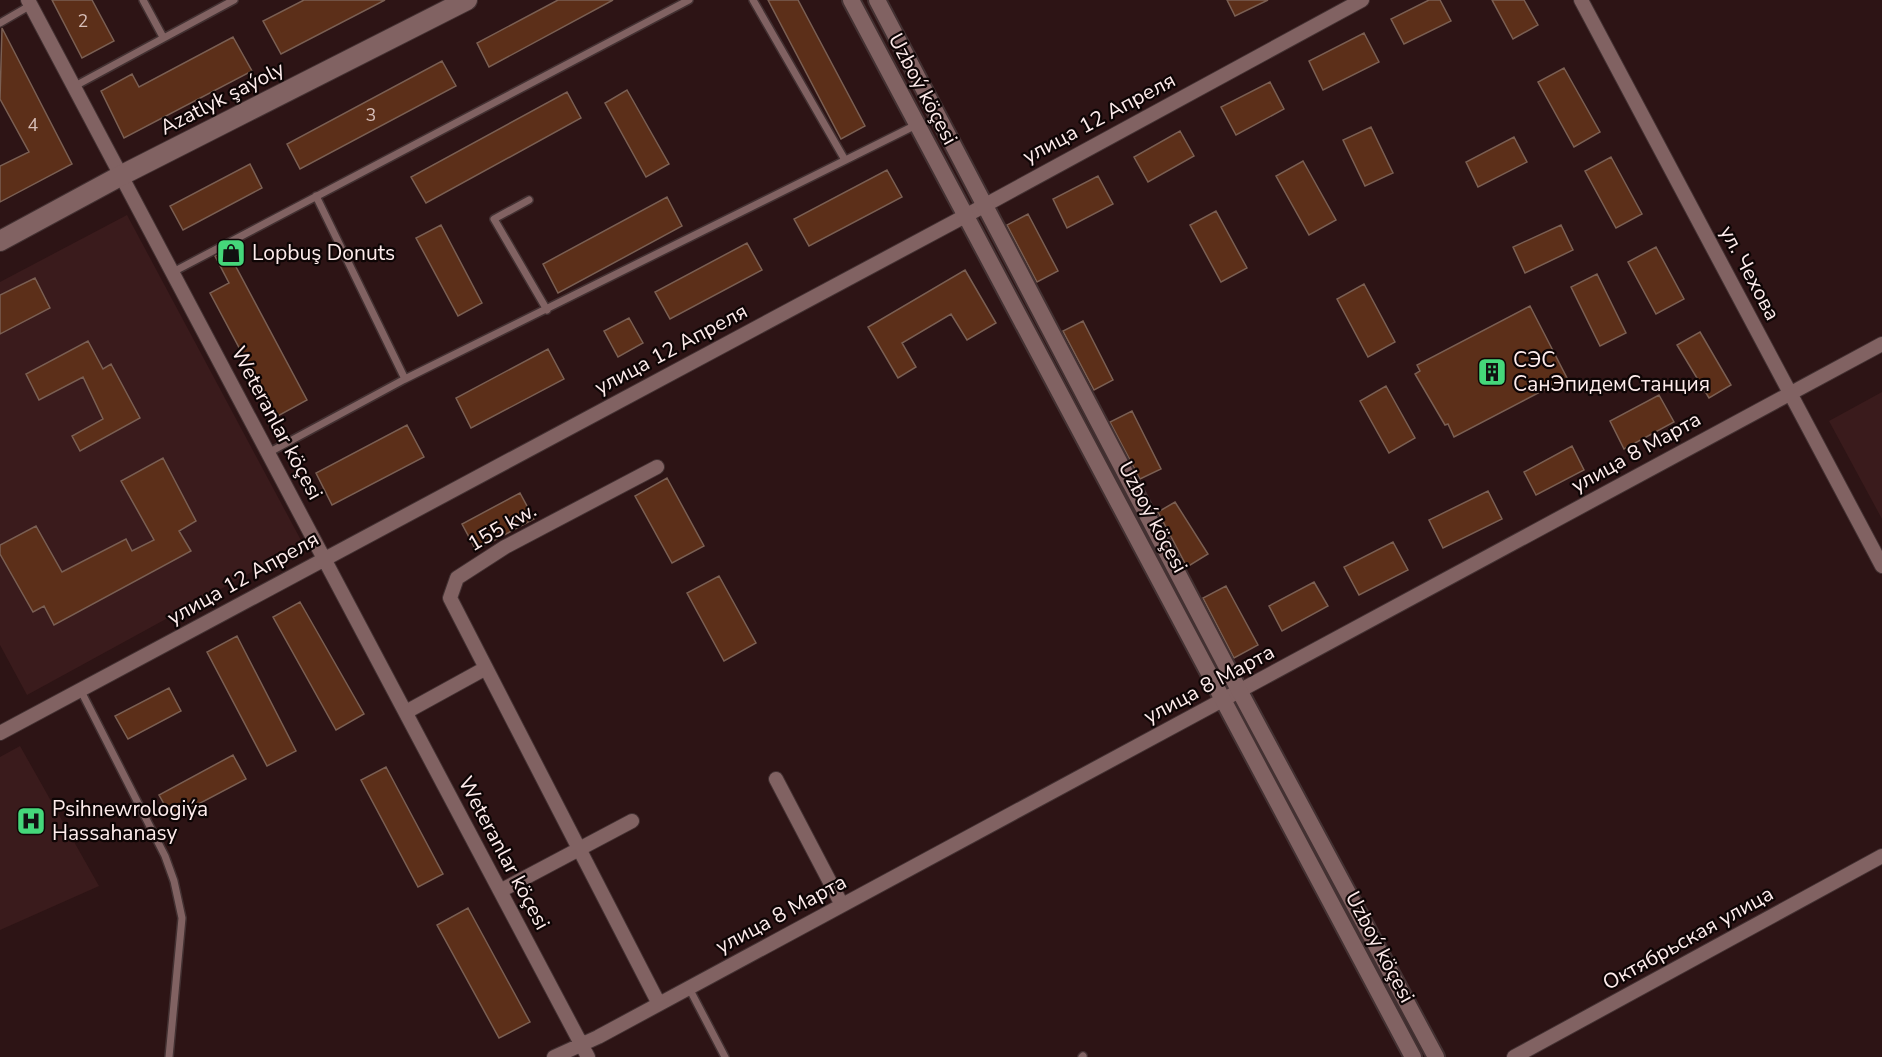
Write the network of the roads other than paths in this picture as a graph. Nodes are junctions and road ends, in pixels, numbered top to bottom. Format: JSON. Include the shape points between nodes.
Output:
{"nodes":[{"id":1,"x":143,"y":0,"type":"edge"},
{"id":2,"x":234,"y":0,"type":"edge"},
{"id":3,"x":467,"y":0,"type":"edge"},
{"id":4,"x":689,"y":0,"type":"edge"},
{"id":5,"x":753,"y":0,"type":"edge"},
{"id":6,"x":851,"y":0,"type":"edge"},
{"id":7,"x":877,"y":0,"type":"edge"},
{"id":8,"x":1362,"y":0,"type":"edge"},
{"id":9,"x":1581,"y":0,"type":"edge"},
{"id":10,"x":30,"y":3,"type":"edge"},
{"id":11,"x":0,"y":23,"type":"edge"},
{"id":12,"x":163,"y":37,"type":"junction"},
{"id":13,"x":75,"y":86,"type":"junction"},
{"id":14,"x":916,"y":124,"type":"junction"},
{"id":15,"x":845,"y":160,"type":"junction"},
{"id":16,"x":122,"y":175,"type":"junction"},
{"id":17,"x":316,"y":196,"type":"junction"},
{"id":18,"x":528,"y":200,"type":"dead end"},
{"id":19,"x":986,"y":204,"type":"junction"},
{"id":20,"x":967,"y":215,"type":"junction"},
{"id":21,"x":0,"y":241,"type":"edge"},
{"id":22,"x":173,"y":272,"type":"junction"},
{"id":23,"x":547,"y":310,"type":"junction"},
{"id":24,"x":1882,"y":344,"type":"edge"},
{"id":25,"x":405,"y":379,"type":"junction"},
{"id":26,"x":1789,"y":392,"type":"junction"},
{"id":27,"x":268,"y":453,"type":"junction"},
{"id":28,"x":657,"y":467,"type":"dead end"},
{"id":29,"x":324,"y":558,"type":"junction"},
{"id":30,"x":1882,"y":566,"type":"edge"},
{"id":31,"x":486,"y":668,"type":"junction"},
{"id":32,"x":81,"y":691,"type":"junction"},
{"id":33,"x":1240,"y":692,"type":"junction"},
{"id":34,"x":1224,"y":699,"type":"junction"},
{"id":35,"x":406,"y":712,"type":"junction"},
{"id":36,"x":0,"y":733,"type":"edge"},
{"id":37,"x":776,"y":779,"type":"dead end"},
{"id":38,"x":632,"y":821,"type":"dead end"},
{"id":39,"x":580,"y":849,"type":"junction"},
{"id":40,"x":1882,"y":856,"type":"edge"},
{"id":41,"x":500,"y":891,"type":"junction"},
{"id":42,"x":842,"y":905,"type":"junction"},
{"id":43,"x":689,"y":988,"type":"junction"},
{"id":44,"x":659,"y":1004,"type":"junction"},
{"id":45,"x":581,"y":1043,"type":"junction"},
{"id":46,"x":169,"y":1057,"type":"edge"},
{"id":47,"x":554,"y":1057,"type":"edge"},
{"id":48,"x":588,"y":1057,"type":"edge"},
{"id":49,"x":725,"y":1057,"type":"edge"},
{"id":50,"x":1413,"y":1057,"type":"edge"},
{"id":51,"x":1436,"y":1057,"type":"edge"},
{"id":52,"x":1514,"y":1057,"type":"edge"}],
"edges":[{"from":1,"to":12,"type":"lane"},
{"from":2,"to":12,"type":"lane"},
{"from":3,"to":16,"type":"main road","name":"Azatlyk şaýoly"},
{"from":4,"to":17,"type":"lane"},
{"from":5,"to":15,"type":"lane"},
{"from":6,"to":14,"type":"street","name":"Uzboý köçesi"},
{"from":7,"to":19,"type":"street","name":"Uzboý köçesi"},
{"from":8,"to":19,"type":"street","name":"улица 12 Апреля"},
{"from":9,"to":26,"type":"street","name":"ул. Чехова"},
{"from":10,"to":11,"type":"lane"},
{"from":10,"to":13,"type":"street","name":"Weteranlar köçesi"},
{"from":12,"to":13,"type":"lane"},
{"from":13,"to":16,"type":"street","name":"Weteranlar köçesi"},
{"from":14,"to":15,"type":"lane"},
{"from":14,"to":20,"type":"street","name":"Uzboý köçesi"},
{"from":15,"to":23,"type":"lane"},
{"from":16,"to":21,"type":"main road","name":"Azatlyk şaýoly"},
{"from":16,"to":22,"type":"street","name":"Weteranlar köçesi"},
{"from":17,"to":22,"type":"lane"},
{"from":17,"to":25,"type":"lane"},
{"from":18,"to":23,"type":"lane","via":[[494,219]]},
{"from":19,"to":20,"type":"street","name":"улица 12 Апреля"},
{"from":19,"to":33,"type":"street","name":"Uzboý köçesi"},
{"from":20,"to":29,"type":"street","name":"улица 12 Апреля"},
{"from":20,"to":34,"type":"street","name":"Uzboý köçesi"},
{"from":22,"to":27,"type":"street","name":"Weteranlar köçesi"},
{"from":23,"to":25,"type":"lane"},
{"from":24,"to":26,"type":"street","name":"улица 8 Марта"},
{"from":25,"to":27,"type":"lane"},
{"from":26,"to":30,"type":"street","name":"ул. Чехова"},
{"from":26,"to":33,"type":"street","name":"улица 8 Марта"},
{"from":27,"to":29,"type":"street","name":"Weteranlar köçesi"},
{"from":28,"to":31,"type":"street","name":"155 kw.","via":[[505,547],[457,578],[450,598]]},
{"from":29,"to":32,"type":"street","name":"улица 12 Апреля"},
{"from":29,"to":35,"type":"street","name":"Weteranlar köçesi"},
{"from":31,"to":35,"type":"street"},
{"from":31,"to":39,"type":"street","name":"155 kw."},
{"from":32,"to":36,"type":"street","name":"улица 12 Апреля"},
{"from":32,"to":46,"type":"lane","via":[[174,881],[182,918]]},
{"from":33,"to":34,"type":"street","name":"улица 8 Марта"},
{"from":33,"to":51,"type":"street","name":"Uzboý köçesi"},
{"from":34,"to":42,"type":"street","name":"улица 8 Марта"},
{"from":34,"to":50,"type":"street","name":"Uzboý köçesi"},
{"from":35,"to":41,"type":"street","name":"Weteranlar köçesi"},
{"from":37,"to":42,"type":"street"},
{"from":38,"to":39,"type":"street"},
{"from":39,"to":41,"type":"street"},
{"from":39,"to":44,"type":"street","name":"155 kw."},
{"from":40,"to":52,"type":"street","name":"Октябрьская улица"},
{"from":41,"to":45,"type":"street","name":"Weteranlar köçesi"},
{"from":42,"to":43,"type":"street","name":"улица 8 Марта"},
{"from":43,"to":44,"type":"street","name":"улица 8 Марта"},
{"from":43,"to":49,"type":"lane"},
{"from":44,"to":45,"type":"street","name":"улица 8 Марта"},
{"from":45,"to":47,"type":"street","name":"улица 8 Марта"},
{"from":45,"to":48,"type":"street","name":"Weteranlar köçesi"}]}
